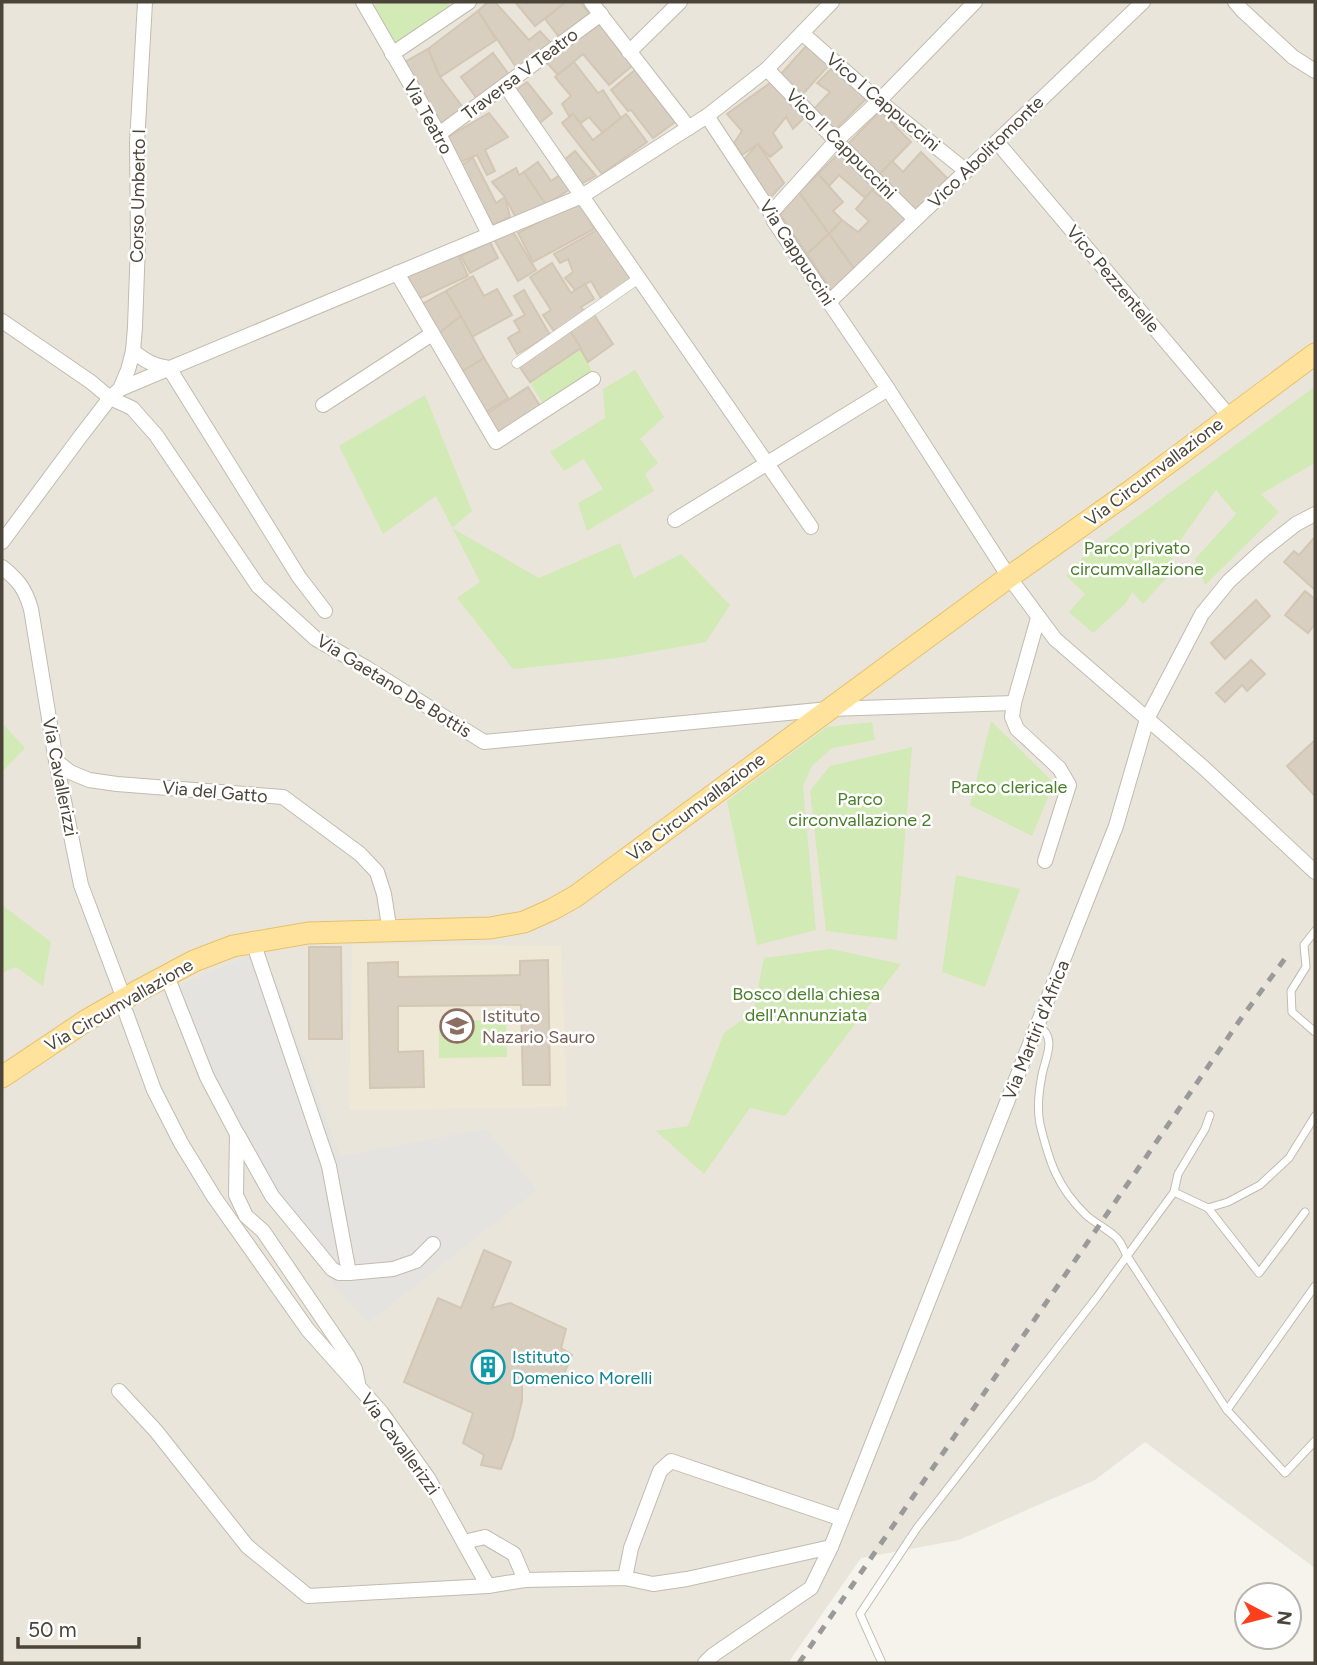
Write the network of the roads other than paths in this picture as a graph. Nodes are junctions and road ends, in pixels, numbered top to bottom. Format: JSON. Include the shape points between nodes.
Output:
{"nodes":[{"id":1,"x":145,"y":2,"type":"edge"},
{"id":2,"x":469,"y":2,"type":"edge"},
{"id":3,"x":591,"y":2,"type":"edge"},
{"id":4,"x":680,"y":2,"type":"edge"},
{"id":5,"x":832,"y":2,"type":"edge"},
{"id":6,"x":975,"y":2,"type":"edge"},
{"id":7,"x":1143,"y":2,"type":"edge"},
{"id":8,"x":370,"y":5,"type":"edge"},
{"id":9,"x":1242,"y":5,"type":"edge"},
{"id":10,"x":601,"y":14,"type":"junction"},
{"id":11,"x":802,"y":33,"type":"junction"},
{"id":12,"x":629,"y":52,"type":"junction"},
{"id":13,"x":393,"y":54,"type":"junction"},
{"id":14,"x":767,"y":69,"type":"junction"},
{"id":15,"x":1315,"y":71,"type":"edge"},
{"id":16,"x":505,"y":85,"type":"junction"},
{"id":17,"x":879,"y":102,"type":"junction"},
{"id":18,"x":707,"y":116,"type":"junction"},
{"id":19,"x":689,"y":128,"type":"junction"},
{"id":20,"x":439,"y":134,"type":"junction"},
{"id":21,"x":835,"y":141,"type":"junction"},
{"id":22,"x":997,"y":142,"type":"junction"},
{"id":23,"x":965,"y":170,"type":"junction"},
{"id":24,"x":582,"y":196,"type":"junction"},
{"id":25,"x":771,"y":213,"type":"junction"},
{"id":26,"x":915,"y":219,"type":"junction"},
{"id":27,"x":489,"y":234,"type":"junction"},
{"id":28,"x":397,"y":273,"type":"junction"},
{"id":29,"x":639,"y":278,"type":"junction"},
{"id":30,"x":829,"y":302,"type":"junction"},
{"id":31,"x":2,"y":321,"type":"edge"},
{"id":32,"x":432,"y":334,"type":"junction"},
{"id":33,"x":133,"y":351,"type":"junction"},
{"id":34,"x":1315,"y":354,"type":"edge"},
{"id":35,"x":517,"y":363,"type":"dead end"},
{"id":36,"x":169,"y":368,"type":"junction"},
{"id":37,"x":593,"y":379,"type":"dead end"},
{"id":38,"x":888,"y":389,"type":"junction"},
{"id":39,"x":115,"y":393,"type":"junction"},
{"id":40,"x":323,"y":405,"type":"dead end"},
{"id":41,"x":1229,"y":416,"type":"junction"},
{"id":42,"x":766,"y":463,"type":"junction"},
{"id":43,"x":1315,"y":514,"type":"edge"},
{"id":44,"x":675,"y":520,"type":"dead end"},
{"id":45,"x":811,"y":527,"type":"dead end"},
{"id":46,"x":2,"y":542,"type":"edge"},
{"id":47,"x":2,"y":567,"type":"edge"},
{"id":48,"x":1009,"y":577,"type":"junction"},
{"id":49,"x":325,"y":611,"type":"dead end"},
{"id":50,"x":1038,"y":618,"type":"junction"},
{"id":51,"x":1014,"y":703,"type":"junction"},
{"id":52,"x":829,"y":709,"type":"junction"},
{"id":53,"x":1147,"y":719,"type":"junction"},
{"id":54,"x":56,"y":761,"type":"junction"},
{"id":55,"x":1045,"y":861,"type":"dead end"},
{"id":56,"x":1315,"y":872,"type":"edge"},
{"id":57,"x":1315,"y":930,"type":"edge"},
{"id":58,"x":390,"y":932,"type":"junction"},
{"id":59,"x":253,"y":942,"type":"junction"},
{"id":60,"x":167,"y":976,"type":"junction"},
{"id":61,"x":121,"y":991,"type":"dead end"},
{"id":62,"x":127,"y":1013,"type":"dead end"},
{"id":63,"x":1038,"y":1026,"type":"junction"},
{"id":64,"x":1315,"y":1032,"type":"edge"},
{"id":65,"x":2,"y":1077,"type":"edge"},
{"id":66,"x":1210,"y":1115,"type":"dead end"},
{"id":67,"x":1315,"y":1116,"type":"edge"},
{"id":68,"x":237,"y":1134,"type":"junction"},
{"id":69,"x":1174,"y":1192,"type":"junction"},
{"id":70,"x":1208,"y":1208,"type":"junction"},
{"id":71,"x":1305,"y":1212,"type":"dead end"},
{"id":72,"x":433,"y":1244,"type":"dead end"},
{"id":73,"x":1127,"y":1256,"type":"junction"},
{"id":74,"x":349,"y":1273,"type":"junction"},
{"id":75,"x":1315,"y":1286,"type":"edge"},
{"id":76,"x":360,"y":1388,"type":"junction"},
{"id":77,"x":119,"y":1391,"type":"dead end"},
{"id":78,"x":1227,"y":1410,"type":"junction"},
{"id":79,"x":1315,"y":1441,"type":"edge"},
{"id":80,"x":842,"y":1519,"type":"junction"},
{"id":81,"x":464,"y":1542,"type":"junction"},
{"id":82,"x":831,"y":1547,"type":"junction"},
{"id":83,"x":625,"y":1578,"type":"junction"},
{"id":84,"x":525,"y":1580,"type":"junction"},
{"id":85,"x":488,"y":1586,"type":"junction"},
{"id":86,"x":705,"y":1663,"type":"edge"},
{"id":87,"x":882,"y":1663,"type":"edge"}],
"edges":[{"from":1,"to":33,"type":"street","name":"Corso Umberto I"},
{"from":2,"to":13,"type":"street"},
{"from":3,"to":10,"type":"street"},
{"from":4,"to":12,"type":"street"},
{"from":5,"to":11,"type":"street"},
{"from":6,"to":17,"type":"street"},
{"from":7,"to":22,"type":"street","name":"Vico Abolitomonte"},
{"from":8,"to":13,"type":"street","name":"Via Teatro"},
{"from":9,"to":15,"type":"street","via":[[1293,57]]},
{"from":10,"to":12,"type":"street"},
{"from":10,"to":16,"type":"street","name":"Traversa V Teatro"},
{"from":11,"to":14,"type":"street"},
{"from":11,"to":17,"type":"street","name":"Vico I Cappuccini"},
{"from":12,"to":19,"type":"street"},
{"from":13,"to":20,"type":"street","name":"Via Teatro"},
{"from":14,"to":18,"type":"street"},
{"from":14,"to":21,"type":"street","name":"Vico II Cappuccini"},
{"from":16,"to":20,"type":"street","name":"Traversa V Teatro"},
{"from":16,"to":24,"type":"street"},
{"from":17,"to":21,"type":"street"},
{"from":17,"to":23,"type":"street","name":"Vico I Cappuccini"},
{"from":18,"to":19,"type":"street"},
{"from":18,"to":25,"type":"street","name":"Via Cappuccini"},
{"from":19,"to":24,"type":"street"},
{"from":20,"to":27,"type":"street","name":"Via Teatro"},
{"from":21,"to":25,"type":"street"},
{"from":21,"to":26,"type":"street","name":"Vico II Cappuccini"},
{"from":22,"to":23,"type":"street","name":"Vico Abolitomonte"},
{"from":22,"to":41,"type":"street","name":"Vico Pezzentelle"},
{"from":23,"to":26,"type":"street","name":"Vico Abolitomonte"},
{"from":24,"to":27,"type":"street"},
{"from":24,"to":29,"type":"street"},
{"from":25,"to":30,"type":"street","name":"Via Cappuccini"},
{"from":26,"to":30,"type":"street","name":"Vico Abolitomonte"},
{"from":27,"to":28,"type":"street"},
{"from":28,"to":32,"type":"street"},
{"from":28,"to":36,"type":"street"},
{"from":29,"to":35,"type":"street"},
{"from":29,"to":42,"type":"street"},
{"from":30,"to":38,"type":"street","name":"Via Cappuccini"},
{"from":31,"to":39,"type":"street","name":"Via Gaetano De Bottis","via":[[91,382]]},
{"from":32,"to":37,"type":"street","via":[[496,442]]},
{"from":32,"to":40,"type":"street"},
{"from":33,"to":36,"type":"street"},
{"from":33,"to":39,"type":"street","name":"Corso Umberto I"},
{"from":34,"to":41,"type":"main road","name":"Via Circumvallazione"},
{"from":36,"to":39,"type":"street"},
{"from":36,"to":49,"type":"street","via":[[299,577]]},
{"from":38,"to":42,"type":"street"},
{"from":38,"to":48,"type":"street","name":"Via Cappuccini"},
{"from":39,"to":46,"type":"street"},
{"from":39,"to":52,"type":"street","name":"Via Gaetano De Bottis","via":[[156,435],[258,586],[316,639],[484,742]]},
{"from":41,"to":48,"type":"main road","name":"Via Circumvallazione"},
{"from":42,"to":44,"type":"street"},
{"from":42,"to":45,"type":"street"},
{"from":43,"to":53,"type":"street","name":"Via Martiri d'Africa","via":[[1296,524],[1229,581],[1202,614]]},
{"from":47,"to":54,"type":"street","name":"Via Cavallerizzi","via":[[22,586],[31,609]]},
{"from":48,"to":50,"type":"street","name":"Via Cappuccini"},
{"from":48,"to":52,"type":"main road","name":"Via Circumvallazione"},
{"from":50,"to":51,"type":"street"},
{"from":50,"to":53,"type":"street","name":"Via Cappuccini","via":[[1055,639]]},
{"from":51,"to":52,"type":"street","name":"Via Gaetano De Bottis"},
{"from":51,"to":55,"type":"street","via":[[1012,717],[1017,729],[1059,768],[1069,785]]},
{"from":52,"to":58,"type":"main road","name":"Via Circumvallazione","via":[[553,909],[524,922],[490,928]]},
{"from":53,"to":56,"type":"street","name":"Via Cappuccini"},
{"from":53,"to":63,"type":"street","name":"Via Martiri d'Africa","via":[[1116,826]]},
{"from":54,"to":58,"type":"street","name":"Via del Gatto","via":[[89,780],[283,797],[377,872]]},
{"from":54,"to":61,"type":"street","name":"Via Cavallerizzi","via":[[81,885]]},
{"from":57,"to":64,"type":"lane","via":[[1304,945],[1306,967],[1291,991],[1292,1012]]},
{"from":58,"to":59,"type":"main road","name":"Via Circumvallazione","via":[[308,933]]},
{"from":59,"to":60,"type":"main road","name":"Via Circumvallazione","via":[[194,961]]},
{"from":59,"to":74,"type":"street","via":[[329,1166]]},
{"from":60,"to":65,"type":"main road","name":"Via Circumvallazione","via":[[87,1020]]},
{"from":60,"to":68,"type":"street","via":[[207,1077]]},
{"from":62,"to":76,"type":"street","name":"Via Cavallerizzi","via":[[154,1090],[214,1197],[308,1331]]},
{"from":63,"to":73,"type":"lane","via":[[1049,1040],[1038,1117],[1048,1157],[1064,1191],[1087,1216],[1119,1239]]},
{"from":63,"to":80,"type":"street","name":"Via Martiri d'Africa"},
{"from":66,"to":69,"type":"lane","via":[[1178,1174]]},
{"from":67,"to":70,"type":"lane","via":[[1289,1158],[1259,1185]]},
{"from":68,"to":74,"type":"street","via":[[272,1196],[332,1269]]},
{"from":68,"to":76,"type":"street","via":[[236,1195],[246,1216],[263,1231],[348,1356]]},
{"from":69,"to":70,"type":"lane"},
{"from":69,"to":73,"type":"lane"},
{"from":70,"to":71,"type":"lane","via":[[1259,1273]]},
{"from":72,"to":74,"type":"street","via":[[416,1261],[393,1269]]},
{"from":73,"to":78,"type":"lane"},
{"from":73,"to":87,"type":"lane","via":[[917,1528],[860,1614]]},
{"from":75,"to":78,"type":"lane"},
{"from":76,"to":81,"type":"street","name":"Via Cavallerizzi","via":[[428,1478]]},
{"from":77,"to":85,"type":"street","via":[[247,1546],[308,1596]]},
{"from":78,"to":79,"type":"lane","via":[[1285,1473]]},
{"from":80,"to":82,"type":"street","name":"Via Martiri d'Africa"},
{"from":80,"to":83,"type":"street","via":[[671,1461],[660,1471],[631,1548]]},
{"from":81,"to":84,"type":"street","via":[[485,1537],[514,1554]]},
{"from":81,"to":85,"type":"street","name":"Via Cavallerizzi"},
{"from":82,"to":83,"type":"street","via":[[687,1579],[653,1584]]},
{"from":82,"to":86,"type":"street","name":"Via Martiri d'Africa","via":[[811,1588]]},
{"from":83,"to":84,"type":"street"},
{"from":84,"to":85,"type":"street"}]}
